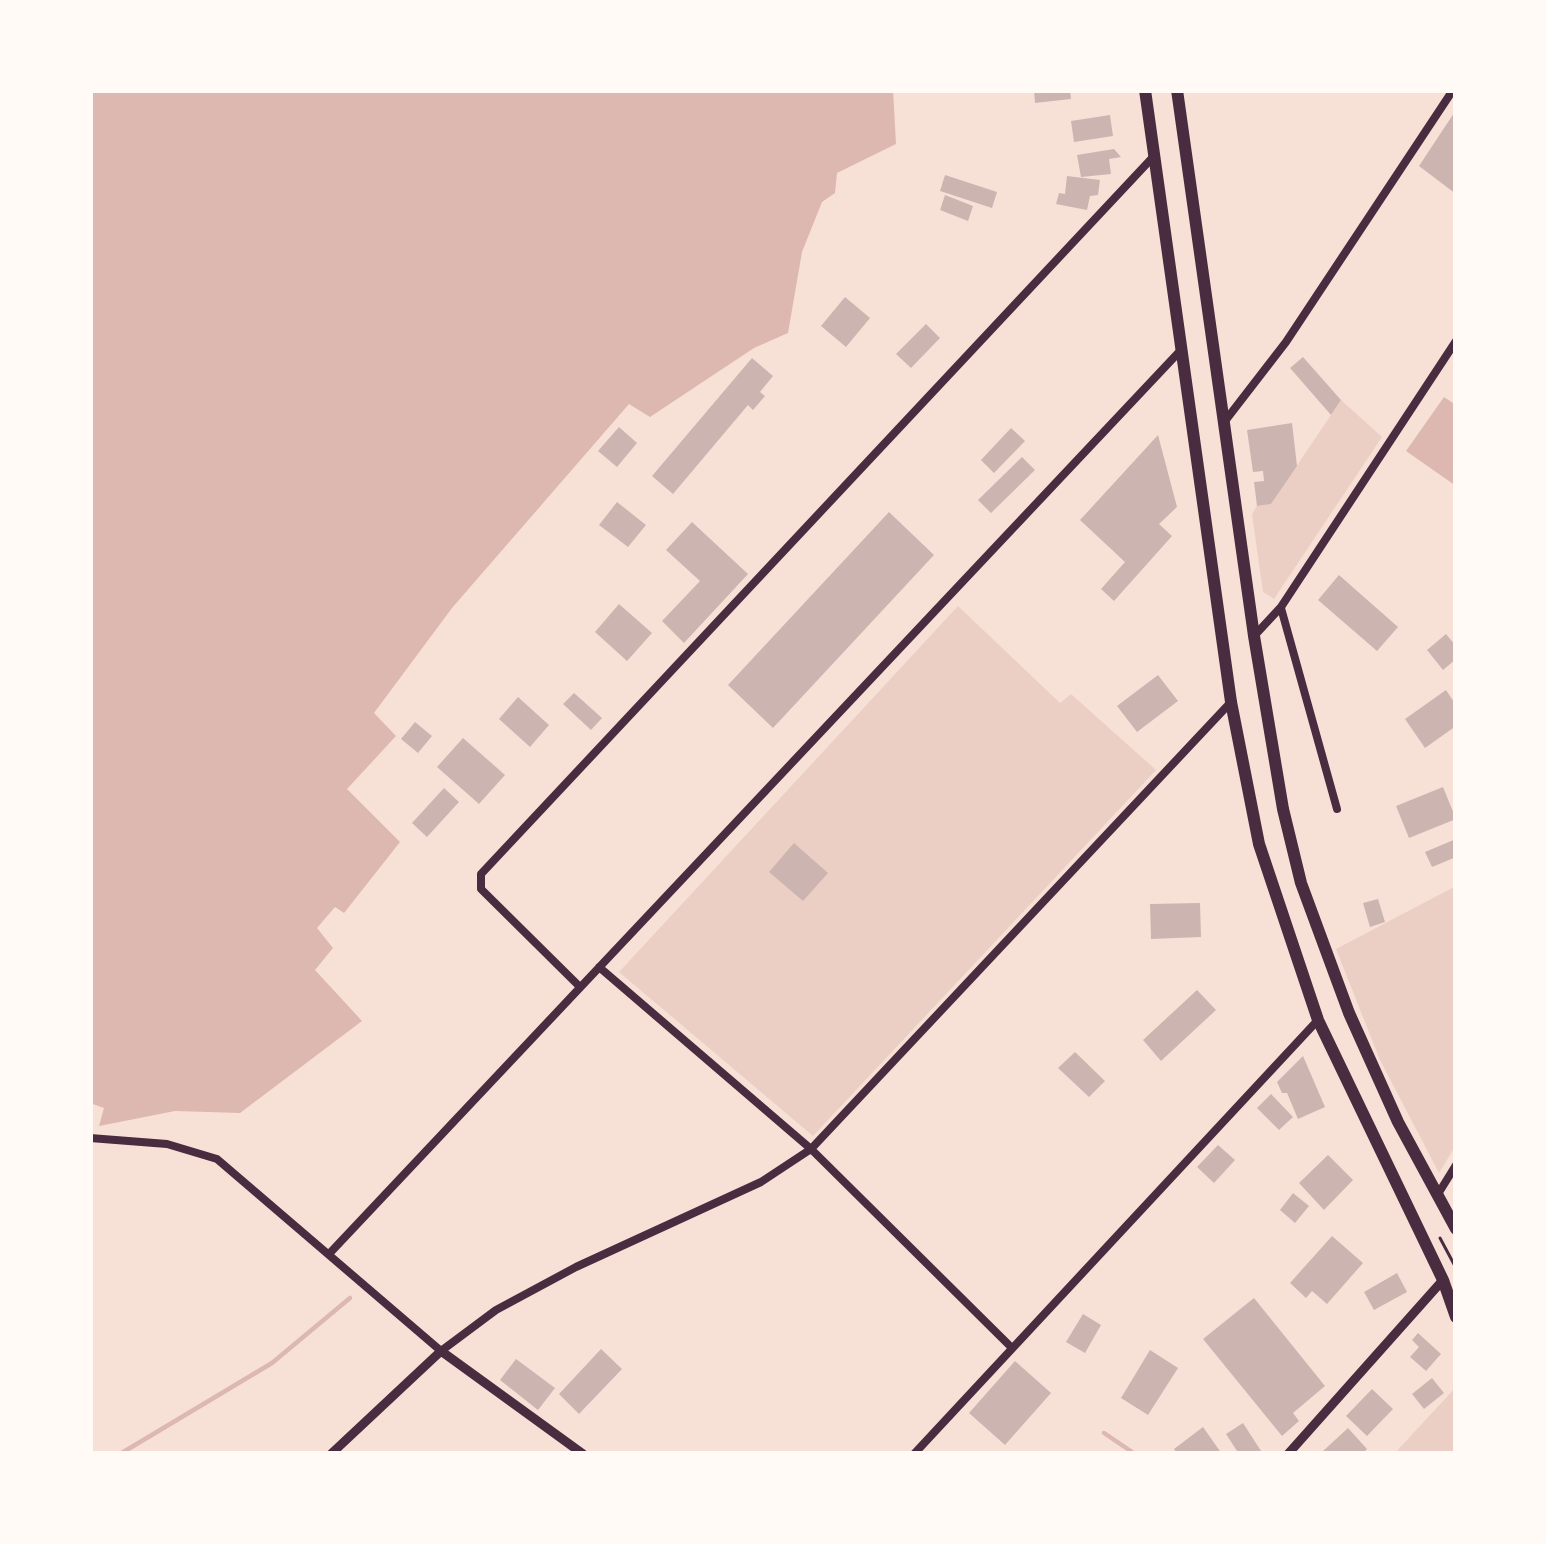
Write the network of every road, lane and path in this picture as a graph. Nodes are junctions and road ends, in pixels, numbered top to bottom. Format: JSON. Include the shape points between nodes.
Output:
{"nodes":[{"id":1,"x":1145,"y":90,"type":"edge"},
{"id":2,"x":1177,"y":90,"type":"edge"},
{"id":3,"x":1453,"y":90,"type":"edge"},
{"id":4,"x":1154,"y":155,"type":"junction"},
{"id":5,"x":1456,"y":341,"type":"edge"},
{"id":6,"x":1180,"y":351,"type":"junction"},
{"id":7,"x":1224,"y":422,"type":"junction"},
{"id":8,"x":1281,"y":607,"type":"junction"},
{"id":9,"x":1254,"y":637,"type":"junction"},
{"id":10,"x":1231,"y":701,"type":"junction"},
{"id":11,"x":1336,"y":809,"type":"dead end"},
{"id":12,"x":599,"y":968,"type":"junction"},
{"id":13,"x":579,"y":986,"type":"junction"},
{"id":14,"x":1318,"y":1020,"type":"junction"},
{"id":15,"x":90,"y":1138,"type":"edge"},
{"id":16,"x":812,"y":1149,"type":"junction"},
{"id":17,"x":1456,"y":1165,"type":"edge"},
{"id":18,"x":1436,"y":1197,"type":"junction"},
{"id":19,"x":1456,"y":1229,"type":"edge"},
{"id":20,"x":329,"y":1254,"type":"junction"},
{"id":21,"x":1442,"y":1280,"type":"junction"},
{"id":22,"x":1456,"y":1317,"type":"edge"},
{"id":23,"x":1012,"y":1348,"type":"junction"},
{"id":24,"x":441,"y":1351,"type":"junction"},
{"id":25,"x":331,"y":1454,"type":"edge"},
{"id":26,"x":583,"y":1454,"type":"edge"},
{"id":27,"x":914,"y":1454,"type":"edge"},
{"id":28,"x":1288,"y":1454,"type":"edge"}],
"edges":[{"from":1,"to":4,"type":"main road"},
{"from":2,"to":7,"type":"main road"},
{"from":3,"to":7,"type":"street"},
{"from":4,"to":6,"type":"main road"},
{"from":4,"to":13,"type":"street","via":[[481,874],[481,889]]},
{"from":5,"to":8,"type":"street"},
{"from":6,"to":10,"type":"main road"},
{"from":6,"to":12,"type":"street"},
{"from":7,"to":9,"type":"main road"},
{"from":8,"to":9,"type":"street"},
{"from":8,"to":11,"type":"street"},
{"from":9,"to":18,"type":"main road","via":[[1301,883],[1348,1013]]},
{"from":10,"to":14,"type":"main road","via":[[1259,844]]},
{"from":10,"to":16,"type":"street"},
{"from":12,"to":13,"type":"street"},
{"from":12,"to":16,"type":"street"},
{"from":13,"to":20,"type":"street"},
{"from":14,"to":21,"type":"main road"},
{"from":14,"to":23,"type":"street"},
{"from":15,"to":20,"type":"street","via":[[167,1144],[217,1160]]},
{"from":16,"to":23,"type":"street"},
{"from":16,"to":24,"type":"street","via":[[761,1182],[496,1310]]},
{"from":17,"to":18,"type":"street"},
{"from":18,"to":19,"type":"main road"},
{"from":20,"to":24,"type":"street"},
{"from":21,"to":22,"type":"main road"},
{"from":21,"to":28,"type":"street"},
{"from":23,"to":27,"type":"street"},
{"from":24,"to":25,"type":"street"},
{"from":24,"to":26,"type":"street"}]}
